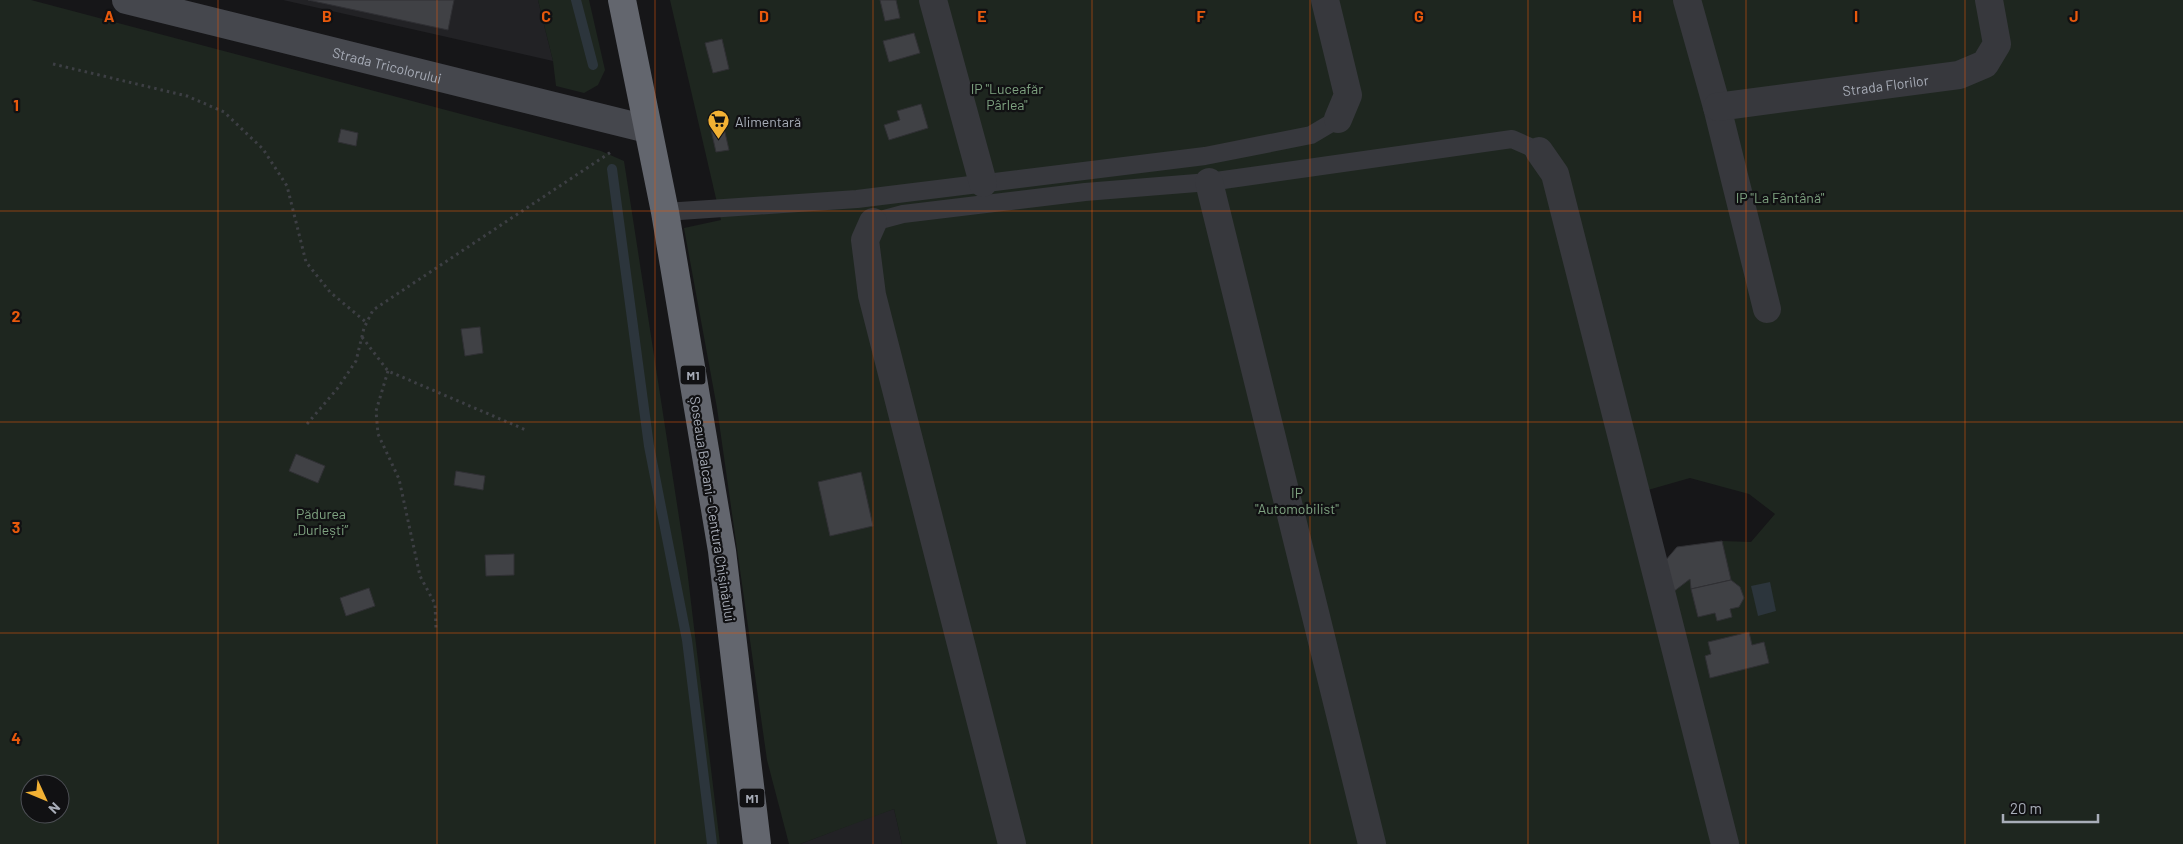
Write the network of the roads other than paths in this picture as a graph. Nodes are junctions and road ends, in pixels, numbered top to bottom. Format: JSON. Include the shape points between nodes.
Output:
{"nodes":[{"id":1,"x":622,"y":0,"type":"edge"},
{"id":2,"x":932,"y":0,"type":"edge"},
{"id":3,"x":1325,"y":0,"type":"edge"},
{"id":4,"x":1687,"y":0,"type":"edge"},
{"id":5,"x":1989,"y":0,"type":"edge"},
{"id":6,"x":140,"y":1,"type":"edge"},
{"id":7,"x":1717,"y":107,"type":"junction"},
{"id":8,"x":1338,"y":119,"type":"joint"},
{"id":9,"x":647,"y":129,"type":"junction"},
{"id":10,"x":1539,"y":150,"type":"joint"},
{"id":11,"x":1209,"y":182,"type":"junction"},
{"id":12,"x":983,"y":183,"type":"junction"},
{"id":13,"x":665,"y":212,"type":"junction"},
{"id":14,"x":872,"y":222,"type":"joint"},
{"id":15,"x":1767,"y":309,"type":"dead end"},
{"id":16,"x":757,"y":844,"type":"edge"},
{"id":17,"x":1012,"y":844,"type":"edge"},
{"id":18,"x":1372,"y":844,"type":"edge"},
{"id":19,"x":1725,"y":844,"type":"edge"}],
"edges":[{"from":1,"to":9,"type":"highway","name":"Șoseaua Balcani - Centura Chișinăului","number":"M1"},
{"from":2,"to":12,"type":"street"},
{"from":3,"to":8,"type":"street","via":[[1348,95]]},
{"from":4,"to":7,"type":"street"},
{"from":5,"to":7,"type":"street","name":"Strada Florilor","via":[[1997,44],[1985,64],[1959,75]]},
{"from":6,"to":9,"type":"street","name":"Strada Tricolorului"},
{"from":7,"to":15,"type":"street"},
{"from":8,"to":12,"type":"lane","via":[[1311,135],[1205,156]]},
{"from":9,"to":13,"type":"highway","name":"Șoseaua Balcani - Centura Chișinăului","number":"M1"},
{"from":10,"to":11,"type":"lane","via":[[1512,139]]},
{"from":10,"to":19,"type":"street","via":[[1555,174]]},
{"from":11,"to":14,"type":"lane","via":[[1085,192],[903,214]]},
{"from":11,"to":18,"type":"street"},
{"from":12,"to":13,"type":"lane","via":[[857,200]]},
{"from":13,"to":16,"type":"highway","name":"Șoseaua Balcani - Centura Chișinăului","number":"M1","via":[[722,551]]},
{"from":14,"to":17,"type":"street","via":[[865,240],[872,295]]}]}
